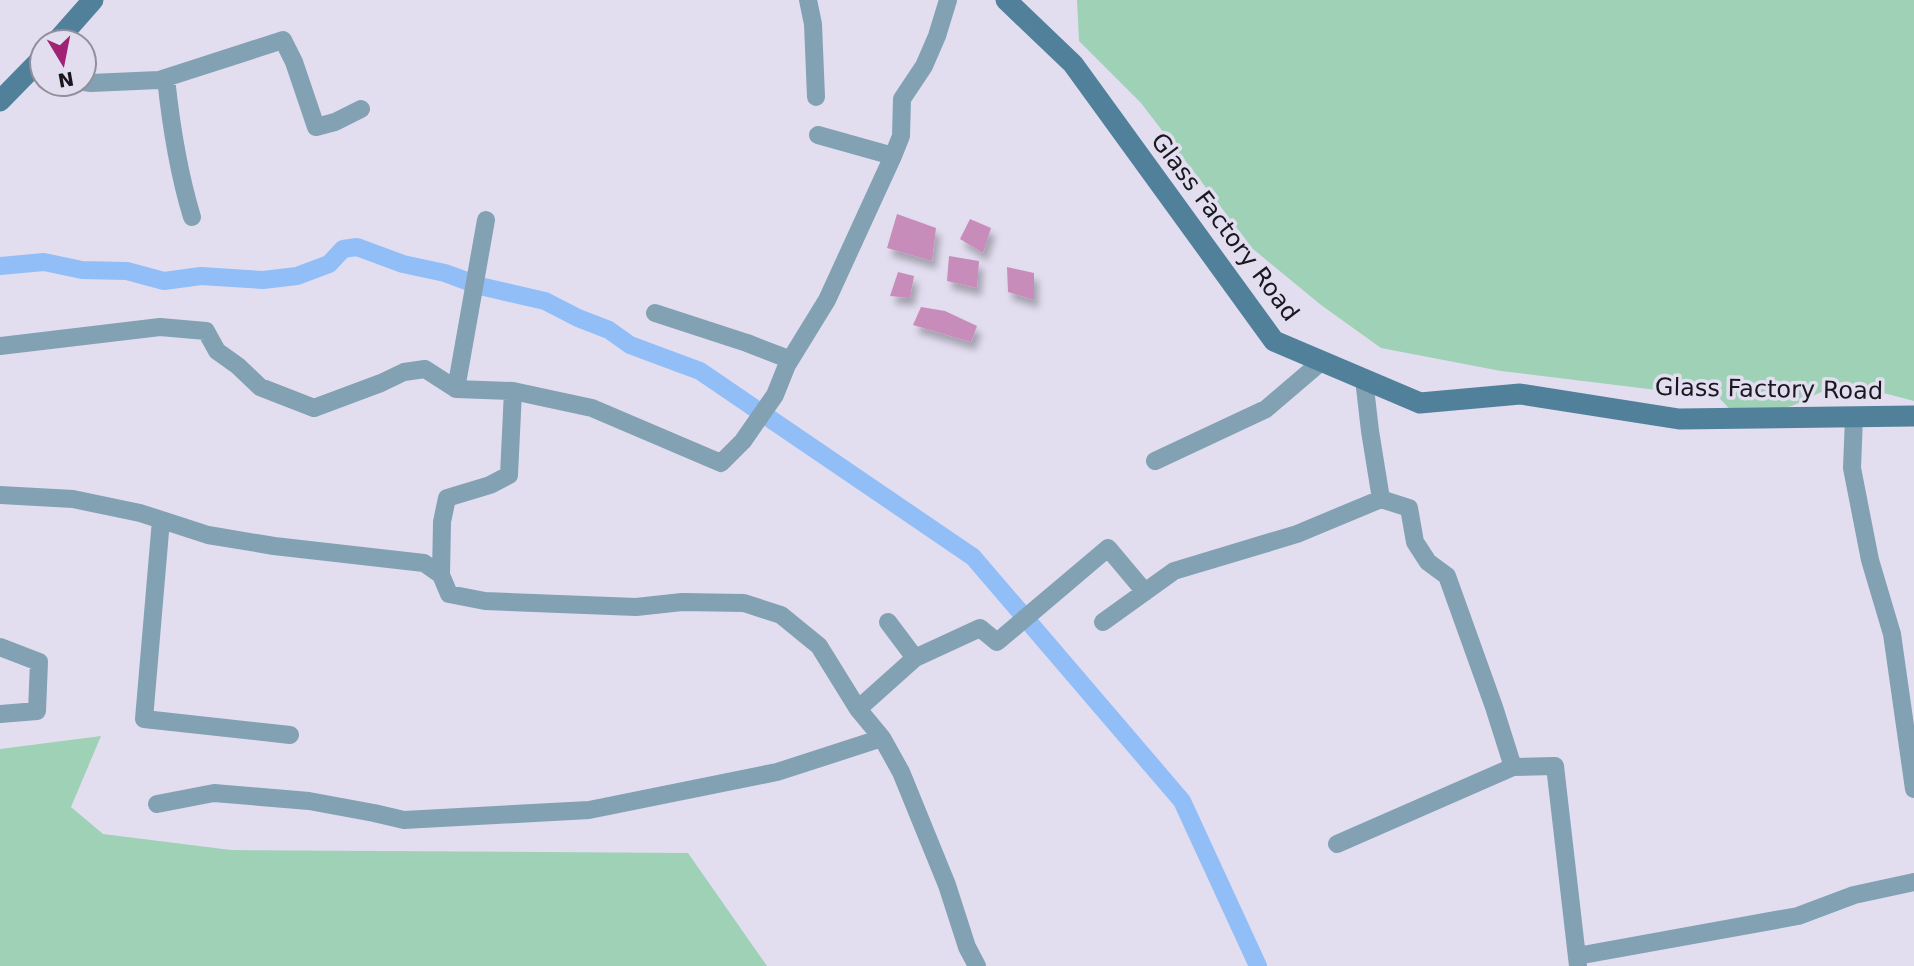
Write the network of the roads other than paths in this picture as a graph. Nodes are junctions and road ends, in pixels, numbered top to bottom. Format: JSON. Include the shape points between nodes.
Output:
{"nodes":[{"id":1,"x":93,"y":0,"type":"edge"},
{"id":2,"x":808,"y":0,"type":"edge"},
{"id":3,"x":948,"y":0,"type":"edge"},
{"id":4,"x":1006,"y":0,"type":"edge"},
{"id":5,"x":68,"y":28,"type":"edge"},
{"id":6,"x":28,"y":76,"type":"edge"},
{"id":7,"x":166,"y":78,"type":"junction"},
{"id":8,"x":98,"y":83,"type":"edge"},
{"id":9,"x":816,"y":97,"type":"dead end"},
{"id":10,"x":0,"y":101,"type":"edge"},
{"id":11,"x":361,"y":109,"type":"dead end"},
{"id":12,"x":818,"y":135,"type":"dead end"},
{"id":13,"x":893,"y":156,"type":"junction"},
{"id":14,"x":192,"y":217,"type":"dead end"},
{"id":15,"x":486,"y":220,"type":"dead end"},
{"id":16,"x":655,"y":313,"type":"dead end"},
{"id":17,"x":0,"y":346,"type":"edge"},
{"id":18,"x":1321,"y":362,"type":"junction"},
{"id":19,"x":787,"y":365,"type":"junction"},
{"id":20,"x":1364,"y":379,"type":"junction"},
{"id":21,"x":456,"y":388,"type":"junction"},
{"id":22,"x":513,"y":391,"type":"junction"},
{"id":23,"x":1914,"y":416,"type":"edge"},
{"id":24,"x":1854,"y":418,"type":"junction"},
{"id":25,"x":1155,"y":461,"type":"dead end"},
{"id":26,"x":0,"y":495,"type":"edge"},
{"id":27,"x":1381,"y":499,"type":"junction"},
{"id":28,"x":161,"y":520,"type":"junction"},
{"id":29,"x":441,"y":575,"type":"junction"},
{"id":30,"x":1145,"y":592,"type":"junction"},
{"id":31,"x":888,"y":622,"type":"dead end"},
{"id":32,"x":1103,"y":622,"type":"dead end"},
{"id":33,"x":0,"y":647,"type":"edge"},
{"id":34,"x":915,"y":658,"type":"junction"},
{"id":35,"x":859,"y":709,"type":"junction"},
{"id":36,"x":0,"y":714,"type":"edge"},
{"id":37,"x":290,"y":735,"type":"dead end"},
{"id":38,"x":882,"y":738,"type":"junction"},
{"id":39,"x":1513,"y":767,"type":"junction"},
{"id":40,"x":1914,"y":789,"type":"edge"},
{"id":41,"x":157,"y":804,"type":"dead end"},
{"id":42,"x":1337,"y":844,"type":"dead end"},
{"id":43,"x":1914,"y":883,"type":"edge"},
{"id":44,"x":1577,"y":961,"type":"edge"},
{"id":45,"x":977,"y":966,"type":"edge"}],
"edges":[{"from":1,"to":5,"type":"main road"},
{"from":2,"to":9,"type":"street"},
{"from":3,"to":13,"type":"street","via":[[924,65],[902,99],[901,136]]},
{"from":4,"to":18,"type":"main road","name":"Glass Factory Road","via":[[1073,64],[1274,341]]},
{"from":6,"to":10,"type":"main road"},
{"from":7,"to":8,"type":"street"},
{"from":7,"to":11,"type":"street","via":[[283,40],[316,127]]},
{"from":7,"to":14,"type":"street","via":[[172,136]]},
{"from":12,"to":13,"type":"street"},
{"from":13,"to":19,"type":"street","via":[[827,300]]},
{"from":15,"to":21,"type":"street"},
{"from":16,"to":19,"type":"street","via":[[783,357]]},
{"from":17,"to":21,"type":"street","via":[[160,327],[206,331],[217,351],[260,387],[314,408],[404,372],[425,369]]},
{"from":18,"to":20,"type":"main road","name":"Glass Factory Road"},
{"from":18,"to":25,"type":"street","via":[[1266,409]]},
{"from":19,"to":22,"type":"street","via":[[775,395],[743,441],[721,463],[592,408]]},
{"from":20,"to":24,"type":"main road","name":"Glass Factory Road","via":[[1420,402],[1520,394],[1679,419]]},
{"from":20,"to":27,"type":"street"},
{"from":21,"to":22,"type":"street"},
{"from":22,"to":29,"type":"street","via":[[509,475],[447,498]]},
{"from":23,"to":24,"type":"main road","name":"Glass Factory Road"},
{"from":24,"to":40,"type":"street","via":[[1852,468],[1870,559],[1892,634]]},
{"from":26,"to":28,"type":"street","via":[[74,499]]},
{"from":27,"to":30,"type":"street","via":[[1297,534],[1174,571]]},
{"from":27,"to":39,"type":"street","via":[[1409,508],[1415,542],[1428,562],[1447,576]]},
{"from":28,"to":29,"type":"street","via":[[208,535],[424,563]]},
{"from":28,"to":37,"type":"street","via":[[144,719]]},
{"from":29,"to":35,"type":"street","via":[[449,594],[485,601],[636,607],[744,603],[781,615],[819,646]]},
{"from":30,"to":32,"type":"street"},
{"from":30,"to":34,"type":"street","via":[[1108,548],[997,642],[980,628]]},
{"from":31,"to":34,"type":"street"},
{"from":33,"to":36,"type":"street","via":[[39,662],[37,711]]},
{"from":34,"to":35,"type":"street"},
{"from":35,"to":38,"type":"street"},
{"from":38,"to":41,"type":"street","via":[[777,772],[589,810],[404,820],[309,801],[214,793]]},
{"from":38,"to":45,"type":"street","via":[[901,772]]},
{"from":39,"to":42,"type":"street"},
{"from":39,"to":44,"type":"street","via":[[1555,766]]},
{"from":43,"to":44,"type":"street","via":[[1854,895],[1798,916]]}]}
